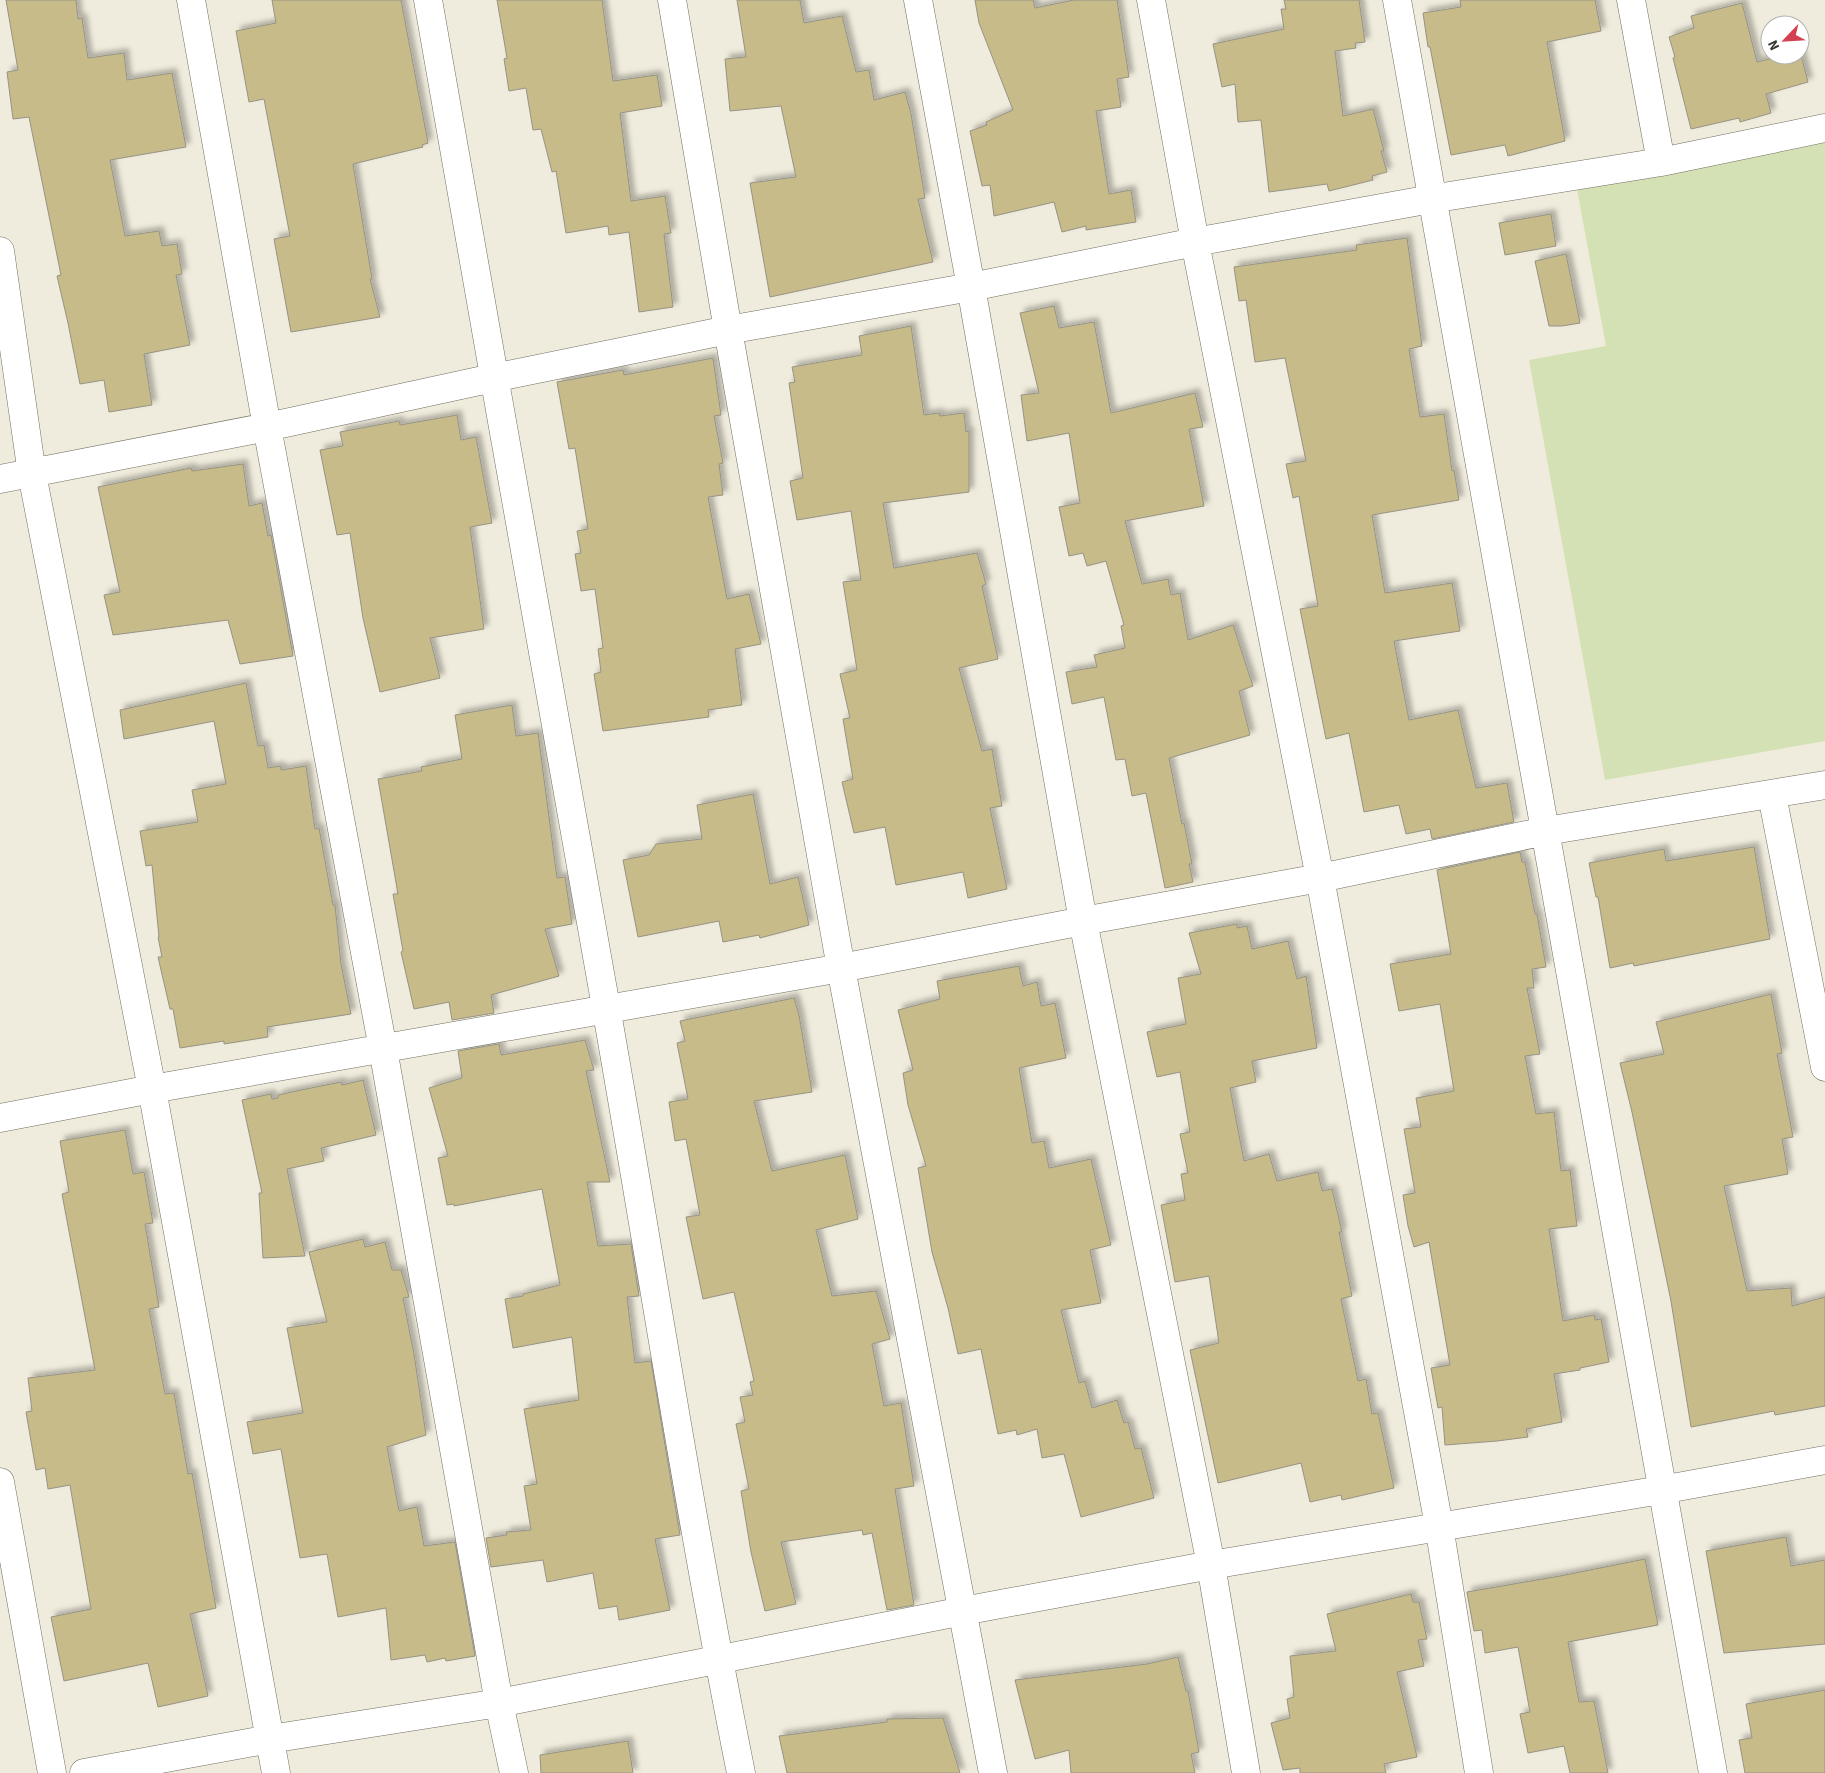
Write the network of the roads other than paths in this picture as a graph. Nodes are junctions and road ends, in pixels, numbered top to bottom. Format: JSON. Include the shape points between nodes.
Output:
{"nodes":[{"id":1,"x":192,"y":0,"type":"edge"},
{"id":2,"x":428,"y":0,"type":"edge"},
{"id":3,"x":672,"y":0,"type":"edge"},
{"id":4,"x":918,"y":0,"type":"edge"},
{"id":5,"x":1151,"y":0,"type":"edge"},
{"id":6,"x":1397,"y":0,"type":"edge"},
{"id":7,"x":1631,"y":0,"type":"edge"},
{"id":8,"x":1825,"y":128,"type":"edge"},
{"id":9,"x":1661,"y":162,"type":"junction"},
{"id":10,"x":1431,"y":199,"type":"junction"},
{"id":11,"x":1195,"y":242,"type":"junction"},
{"id":12,"x":0,"y":252,"type":"edge"},
{"id":13,"x":971,"y":286,"type":"junction"},
{"id":14,"x":728,"y":330,"type":"junction"},
{"id":15,"x":493,"y":378,"type":"junction"},
{"id":16,"x":267,"y":427,"type":"junction"},
{"id":17,"x":32,"y":474,"type":"junction"},
{"id":18,"x":0,"y":479,"type":"edge"},
{"id":19,"x":1825,"y":785,"type":"edge"},
{"id":20,"x":1772,"y":795,"type":"junction"},
{"id":21,"x":1546,"y":831,"type":"junction"},
{"id":22,"x":1320,"y":878,"type":"junction"},
{"id":23,"x":1082,"y":921,"type":"junction"},
{"id":24,"x":841,"y":968,"type":"junction"},
{"id":25,"x":606,"y":1008,"type":"junction"},
{"id":26,"x":383,"y":1049,"type":"junction"},
{"id":27,"x":1825,"y":1067,"type":"edge"},
{"id":28,"x":152,"y":1089,"type":"junction"},
{"id":29,"x":0,"y":1118,"type":"edge"},
{"id":30,"x":1825,"y":1460,"type":"edge"},
{"id":31,"x":0,"y":1482,"type":"edge"},
{"id":32,"x":1661,"y":1490,"type":"junction"},
{"id":33,"x":1439,"y":1526,"type":"junction"},
{"id":34,"x":1211,"y":1565,"type":"junction"},
{"id":35,"x":963,"y":1611,"type":"junction"},
{"id":36,"x":718,"y":1659,"type":"junction"},
{"id":37,"x":499,"y":1702,"type":"junction"},
{"id":38,"x":270,"y":1739,"type":"junction"},
{"id":39,"x":52,"y":1773,"type":"edge"},
{"id":40,"x":84,"y":1773,"type":"edge"},
{"id":41,"x":276,"y":1773,"type":"edge"},
{"id":42,"x":514,"y":1773,"type":"edge"},
{"id":43,"x":741,"y":1773,"type":"edge"},
{"id":44,"x":992,"y":1773,"type":"edge"},
{"id":45,"x":1246,"y":1773,"type":"edge"},
{"id":46,"x":1479,"y":1773,"type":"edge"},
{"id":47,"x":1713,"y":1773,"type":"edge"}],
"edges":[{"from":1,"to":16,"type":"street"},
{"from":2,"to":15,"type":"street"},
{"from":3,"to":14,"type":"street"},
{"from":4,"to":13,"type":"street"},
{"from":5,"to":11,"type":"street"},
{"from":6,"to":10,"type":"street"},
{"from":7,"to":9,"type":"street"},
{"from":8,"to":9,"type":"street"},
{"from":9,"to":10,"type":"street"},
{"from":10,"to":11,"type":"street"},
{"from":10,"to":21,"type":"street"},
{"from":11,"to":13,"type":"street"},
{"from":11,"to":22,"type":"street"},
{"from":12,"to":17,"type":"street"},
{"from":13,"to":14,"type":"street"},
{"from":13,"to":23,"type":"street"},
{"from":14,"to":15,"type":"street"},
{"from":14,"to":24,"type":"street"},
{"from":15,"to":16,"type":"street"},
{"from":15,"to":25,"type":"street"},
{"from":16,"to":17,"type":"street"},
{"from":16,"to":26,"type":"street"},
{"from":17,"to":18,"type":"street"},
{"from":17,"to":28,"type":"street"},
{"from":19,"to":20,"type":"street"},
{"from":20,"to":21,"type":"street"},
{"from":20,"to":27,"type":"street"},
{"from":21,"to":22,"type":"street"},
{"from":21,"to":32,"type":"street"},
{"from":22,"to":23,"type":"street"},
{"from":22,"to":33,"type":"street"},
{"from":23,"to":24,"type":"street"},
{"from":23,"to":34,"type":"street"},
{"from":24,"to":25,"type":"street"},
{"from":24,"to":35,"type":"street"},
{"from":25,"to":26,"type":"street"},
{"from":25,"to":36,"type":"street"},
{"from":26,"to":28,"type":"street"},
{"from":26,"to":37,"type":"street"},
{"from":28,"to":29,"type":"street"},
{"from":28,"to":38,"type":"street"},
{"from":30,"to":32,"type":"street"},
{"from":31,"to":39,"type":"street"},
{"from":32,"to":33,"type":"street"},
{"from":32,"to":47,"type":"street"},
{"from":33,"to":34,"type":"street"},
{"from":33,"to":46,"type":"street"},
{"from":34,"to":35,"type":"street"},
{"from":34,"to":45,"type":"street"},
{"from":35,"to":36,"type":"street"},
{"from":35,"to":44,"type":"street"},
{"from":36,"to":37,"type":"street"},
{"from":36,"to":43,"type":"street"},
{"from":37,"to":38,"type":"street"},
{"from":37,"to":42,"type":"street"},
{"from":38,"to":40,"type":"street"},
{"from":38,"to":41,"type":"street"}]}
